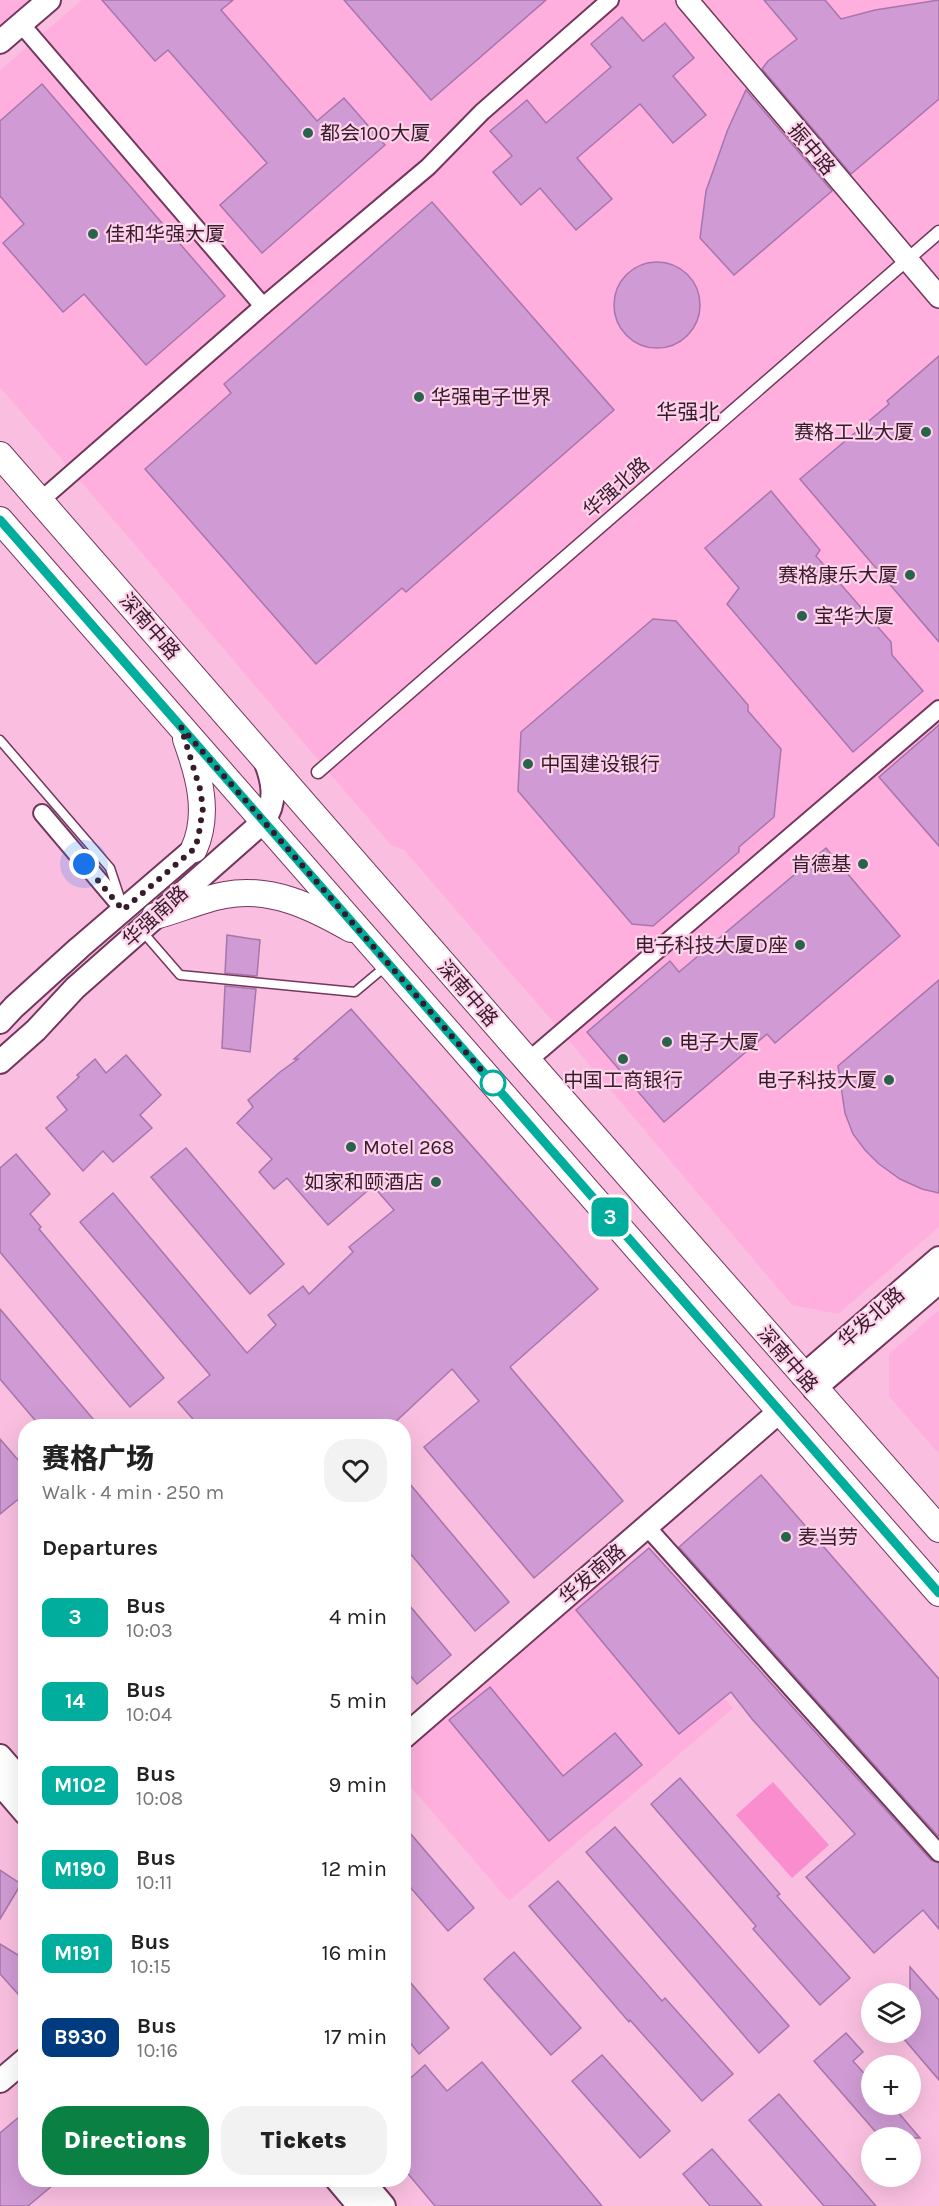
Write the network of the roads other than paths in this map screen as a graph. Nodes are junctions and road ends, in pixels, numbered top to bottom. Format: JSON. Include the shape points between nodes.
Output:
{"nodes":[{"id":1,"x":49,"y":0,"type":"edge"},
{"id":2,"x":610,"y":0,"type":"edge"},
{"id":3,"x":687,"y":0,"type":"edge"},
{"id":4,"x":21,"y":24,"type":"junction"},
{"id":5,"x":0,"y":42,"type":"edge"},
{"id":6,"x":939,"y":232,"type":"edge"},
{"id":7,"x":907,"y":260,"type":"junction"},
{"id":8,"x":939,"y":297,"type":"edge"},
{"id":9,"x":263,"y":306,"type":"junction"},
{"id":10,"x":0,"y":455,"type":"edge"},
{"id":11,"x":40,"y":501,"type":"junction"},
{"id":12,"x":0,"y":520,"type":"edge"},
{"id":13,"x":939,"y":709,"type":"edge"},
{"id":14,"x":181,"y":727,"type":"junction"},
{"id":15,"x":0,"y":740,"type":"edge"},
{"id":16,"x":264,"y":756,"type":"junction"},
{"id":17,"x":318,"y":772,"type":"dead end"},
{"id":18,"x":42,"y":813,"type":"dead end"},
{"id":19,"x":263,"y":822,"type":"junction"},
{"id":20,"x":194,"y":849,"type":"joint"},
{"id":21,"x":123,"y":910,"type":"junction"},
{"id":22,"x":147,"y":923,"type":"junction"},
{"id":23,"x":364,"y":937,"type":"junction"},
{"id":24,"x":388,"y":963,"type":"junction"},
{"id":25,"x":0,"y":1022,"type":"edge"},
{"id":26,"x":528,"y":1061,"type":"junction"},
{"id":27,"x":0,"y":1062,"type":"edge"},
{"id":28,"x":939,"y":1258,"type":"edge"},
{"id":29,"x":939,"y":1282,"type":"edge"},
{"id":30,"x":809,"y":1383,"type":"junction"},
{"id":31,"x":780,"y":1411,"type":"junction"},
{"id":32,"x":647,"y":1527,"type":"junction"},
{"id":33,"x":939,"y":1529,"type":"edge"},
{"id":34,"x":939,"y":1593,"type":"edge"},
{"id":35,"x":411,"y":1731,"type":"edge"},
{"id":36,"x":0,"y":1756,"type":"edge"},
{"id":37,"x":18,"y":1776,"type":"edge"},
{"id":38,"x":0,"y":1784,"type":"edge"},
{"id":39,"x":18,"y":1805,"type":"edge"},
{"id":40,"x":939,"y":1853,"type":"edge"},
{"id":41,"x":18,"y":2066,"type":"edge"},
{"id":42,"x":0,"y":2081,"type":"edge"},
{"id":43,"x":343,"y":2187,"type":"edge"},
{"id":44,"x":368,"y":2187,"type":"edge"},
{"id":45,"x":359,"y":2206,"type":"edge"},
{"id":46,"x":384,"y":2206,"type":"edge"}],
"edges":[{"from":1,"to":4,"type":"main road"},
{"from":2,"to":9,"type":"street","via":[[482,112],[428,167]]},
{"from":3,"to":7,"type":"street","name":"振中路"},
{"from":4,"to":5,"type":"main road"},
{"from":4,"to":9,"type":"street"},
{"from":6,"to":7,"type":"street","name":"华强北路"},
{"from":7,"to":8,"type":"street","name":"振中路"},
{"from":7,"to":17,"type":"street","name":"华强北路"},
{"from":9,"to":11,"type":"street"},
{"from":10,"to":11,"type":"main road","name":"深南中路"},
{"from":11,"to":16,"type":"main road","name":"深南中路"},
{"from":12,"to":14,"type":"main road","name":"深南中路"},
{"from":13,"to":26,"type":"street"},
{"from":14,"to":19,"type":"main road","name":"深南中路"},
{"from":14,"to":20,"type":"main road","via":[[203,808]]},
{"from":15,"to":21,"type":"lane","via":[[110,868]]},
{"from":16,"to":19,"type":"main road","name":"华强南路","via":[[273,794],[271,811]]},
{"from":16,"to":26,"type":"main road","name":"深南中路"},
{"from":18,"to":21,"type":"street"},
{"from":19,"to":22,"type":"main road","name":"华强南路"},
{"from":19,"to":23,"type":"main road","name":"深南中路"},
{"from":20,"to":21,"type":"main road","name":"华强南路"},
{"from":21,"to":25,"type":"main road","name":"华强南路"},
{"from":22,"to":23,"type":"main road","via":[[225,895],[256,892],[312,909]]},
{"from":22,"to":24,"type":"lane","via":[[180,975],[355,992]]},
{"from":22,"to":27,"type":"main road","name":"华强南路"},
{"from":23,"to":24,"type":"main road","name":"深南中路"},
{"from":24,"to":31,"type":"main road","name":"深南中路"},
{"from":26,"to":30,"type":"main road","name":"深南中路"},
{"from":28,"to":30,"type":"main road","name":"华发北路"},
{"from":29,"to":30,"type":"main road","name":"华发北路"},
{"from":30,"to":33,"type":"main road","name":"深南中路"},
{"from":31,"to":32,"type":"main road","name":"华发南路"},
{"from":31,"to":34,"type":"main road","name":"深南中路"},
{"from":32,"to":35,"type":"main road","name":"华发南路"},
{"from":32,"to":40,"type":"street"},
{"from":36,"to":37,"type":"main road"},
{"from":38,"to":39,"type":"main road"},
{"from":41,"to":42,"type":"main road"},
{"from":43,"to":45,"type":"main road"},
{"from":44,"to":46,"type":"main road"}]}
